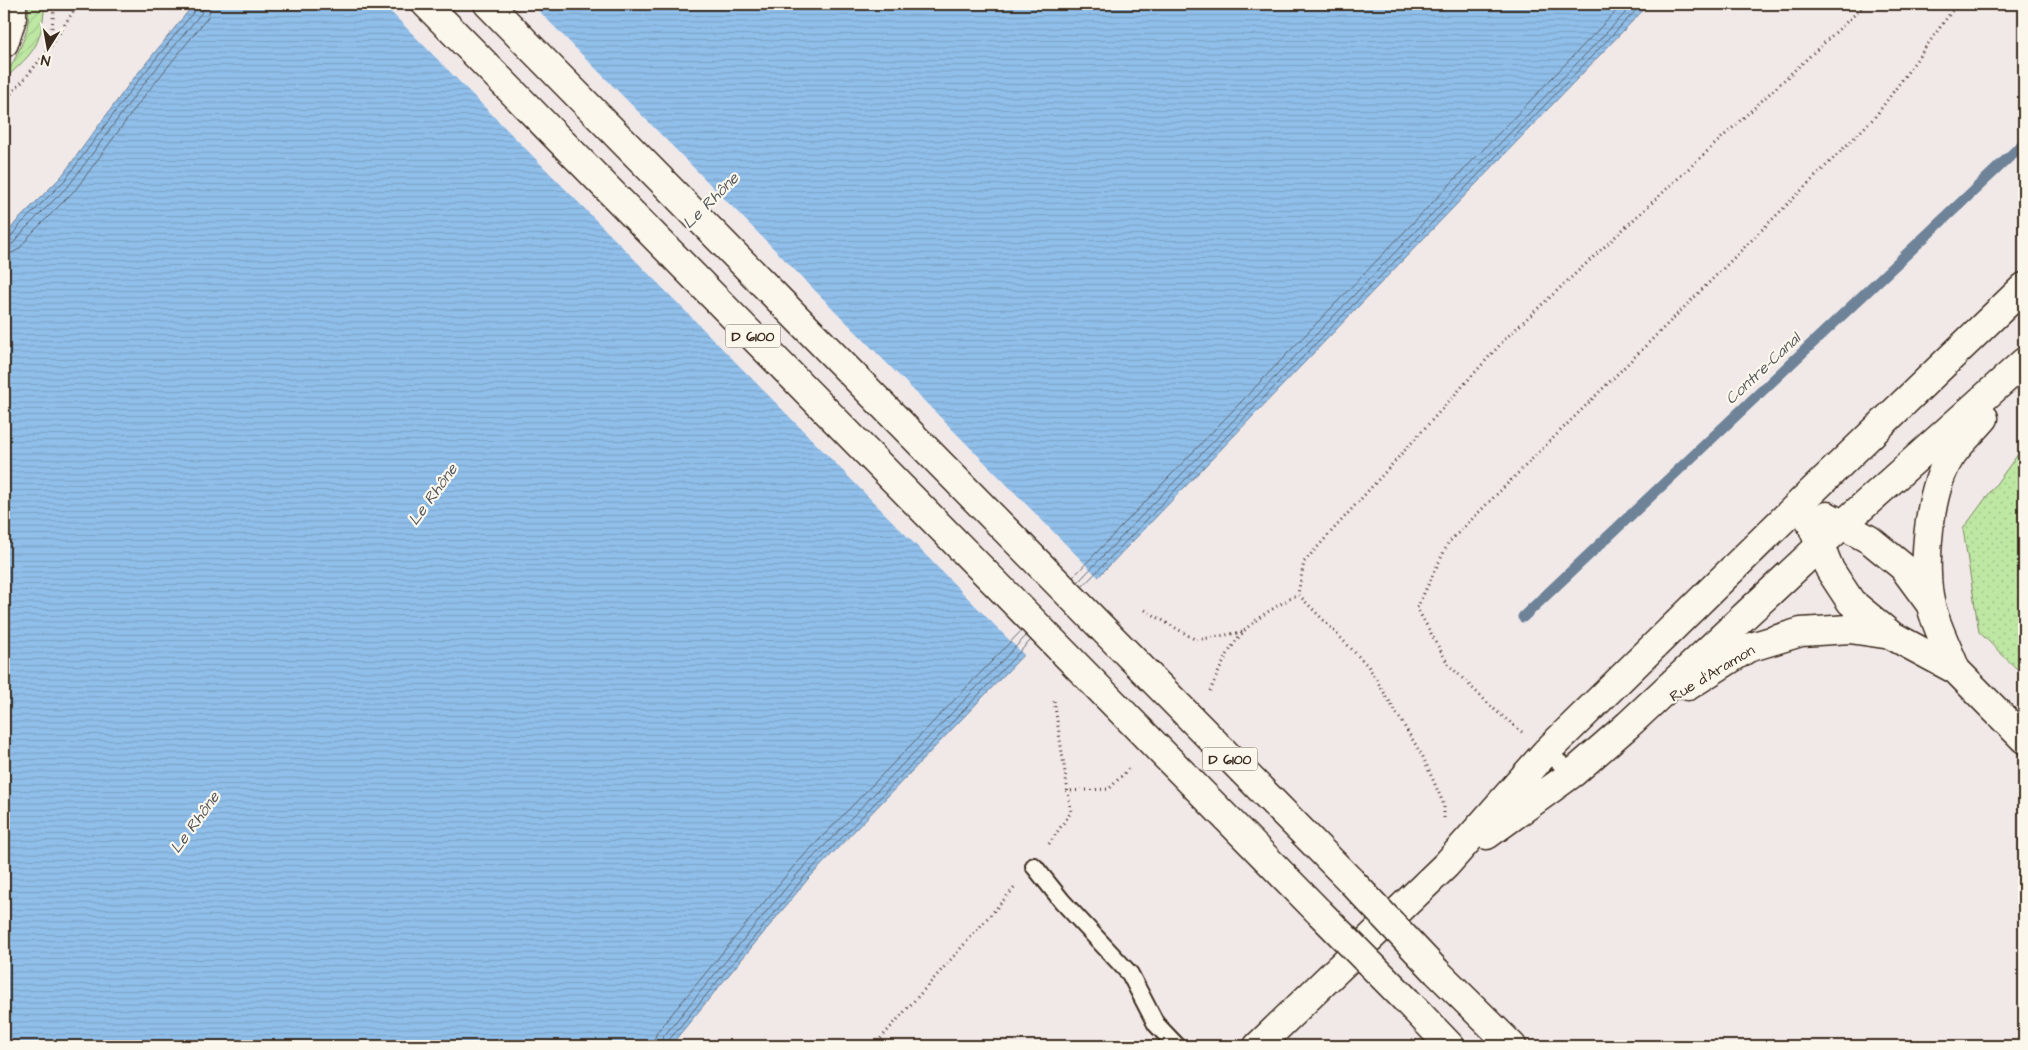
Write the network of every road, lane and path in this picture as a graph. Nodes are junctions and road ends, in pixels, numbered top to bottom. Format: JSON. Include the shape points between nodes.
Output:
{"nodes":[{"id":1,"x":12,"y":4,"type":"edge"},
{"id":2,"x":56,"y":4,"type":"edge"},
{"id":3,"x":78,"y":4,"type":"edge"},
{"id":4,"x":426,"y":4,"type":"edge"},
{"id":5,"x":488,"y":4,"type":"edge"},
{"id":6,"x":1866,"y":4,"type":"edge"},
{"id":7,"x":1957,"y":4,"type":"edge"},
{"id":8,"x":4,"y":43,"type":"edge"},
{"id":9,"x":49,"y":49,"type":"junction"},
{"id":10,"x":4,"y":101,"type":"edge"},
{"id":11,"x":2024,"y":287,"type":"edge"},
{"id":12,"x":2024,"y":362,"type":"edge"},
{"id":13,"x":2024,"y":374,"type":"edge"},
{"id":14,"x":1802,"y":501,"type":"junction"},
{"id":15,"x":1842,"y":524,"type":"junction"},
{"id":16,"x":1821,"y":545,"type":"junction"},
{"id":17,"x":1298,"y":594,"type":"junction"},
{"id":18,"x":1931,"y":605,"type":"junction"},
{"id":19,"x":1145,"y":610,"type":"dead end"},
{"id":20,"x":1243,"y":632,"type":"junction"},
{"id":21,"x":1891,"y":635,"type":"junction"},
{"id":22,"x":1956,"y":670,"type":"junction"},
{"id":23,"x":1209,"y":692,"type":"dead end"},
{"id":24,"x":1054,"y":700,"type":"dead end"},
{"id":25,"x":1628,"y":725,"type":"junction"},
{"id":26,"x":2024,"y":739,"type":"edge"},
{"id":27,"x":1546,"y":752,"type":"junction"},
{"id":28,"x":1135,"y":762,"type":"dead end"},
{"id":29,"x":1573,"y":773,"type":"junction"},
{"id":30,"x":1066,"y":791,"type":"junction"},
{"id":31,"x":1446,"y":865,"type":"junction"},
{"id":32,"x":1034,"y":866,"type":"junction"},
{"id":33,"x":874,"y":1046,"type":"edge"},
{"id":34,"x":1177,"y":1046,"type":"edge"},
{"id":35,"x":1258,"y":1046,"type":"edge"},
{"id":36,"x":1450,"y":1046,"type":"edge"},
{"id":37,"x":1512,"y":1046,"type":"edge"}],
"edges":[{"from":1,"to":8,"type":"main road","via":[[12,18]]},
{"from":2,"to":9,"type":"path"},
{"from":3,"to":9,"type":"path"},
{"from":4,"to":36,"type":"main road","number":"D 6100","bridge":true},
{"from":5,"to":37,"type":"main road","number":"D 6100","bridge":true},
{"from":6,"to":17,"type":"path","via":[[1506,338],[1304,562]]},
{"from":7,"to":27,"type":"path","via":[[1875,117],[1448,543],[1417,608],[1448,664]]},
{"from":9,"to":10,"type":"path"},
{"from":11,"to":14,"type":"main road"},
{"from":12,"to":15,"type":"main road"},
{"from":13,"to":18,"type":"main road","name":"Rue d'Aramon","via":[[1953,453],[1938,479],[1928,542]]},
{"from":14,"to":15,"type":"main road","name":"Rue d'Aramon"},
{"from":14,"to":16,"type":"main road","name":"Rue d'Aramon"},
{"from":14,"to":27,"type":"main road"},
{"from":15,"to":16,"type":"main road"},
{"from":15,"to":18,"type":"main road","name":"Rue d'Aramon","via":[[1870,540],[1903,567]]},
{"from":16,"to":21,"type":"main road","name":"Rue d'Aramon","via":[[1830,570],[1851,602]]},
{"from":16,"to":25,"type":"main road"},
{"from":17,"to":20,"type":"path"},
{"from":17,"to":31,"type":"path","via":[[1368,666],[1423,757],[1444,805]]},
{"from":18,"to":22,"type":"main road","name":"Rue d'Aramon"},
{"from":19,"to":20,"type":"path","via":[[1196,640]]},
{"from":20,"to":23,"type":"path","via":[[1225,658]]},
{"from":21,"to":22,"type":"main road","name":"Rue d'Aramon"},
{"from":21,"to":25,"type":"main road","name":"Rue d'Aramon","via":[[1850,629],[1801,632],[1748,648]]},
{"from":22,"to":26,"type":"main road","name":"Rue d'Aramon"},
{"from":24,"to":30,"type":"path"},
{"from":25,"to":29,"type":"main road"},
{"from":27,"to":29,"type":"lane"},
{"from":27,"to":31,"type":"main road"},
{"from":28,"to":30,"type":"path","via":[[1109,789]]},
{"from":29,"to":31,"type":"main road"},
{"from":30,"to":32,"type":"path","via":[[1070,812]]},
{"from":31,"to":35,"type":"main road"},
{"from":32,"to":33,"type":"path"},
{"from":32,"to":34,"type":"lane","via":[[1130,974],[1156,1024]]}]}
